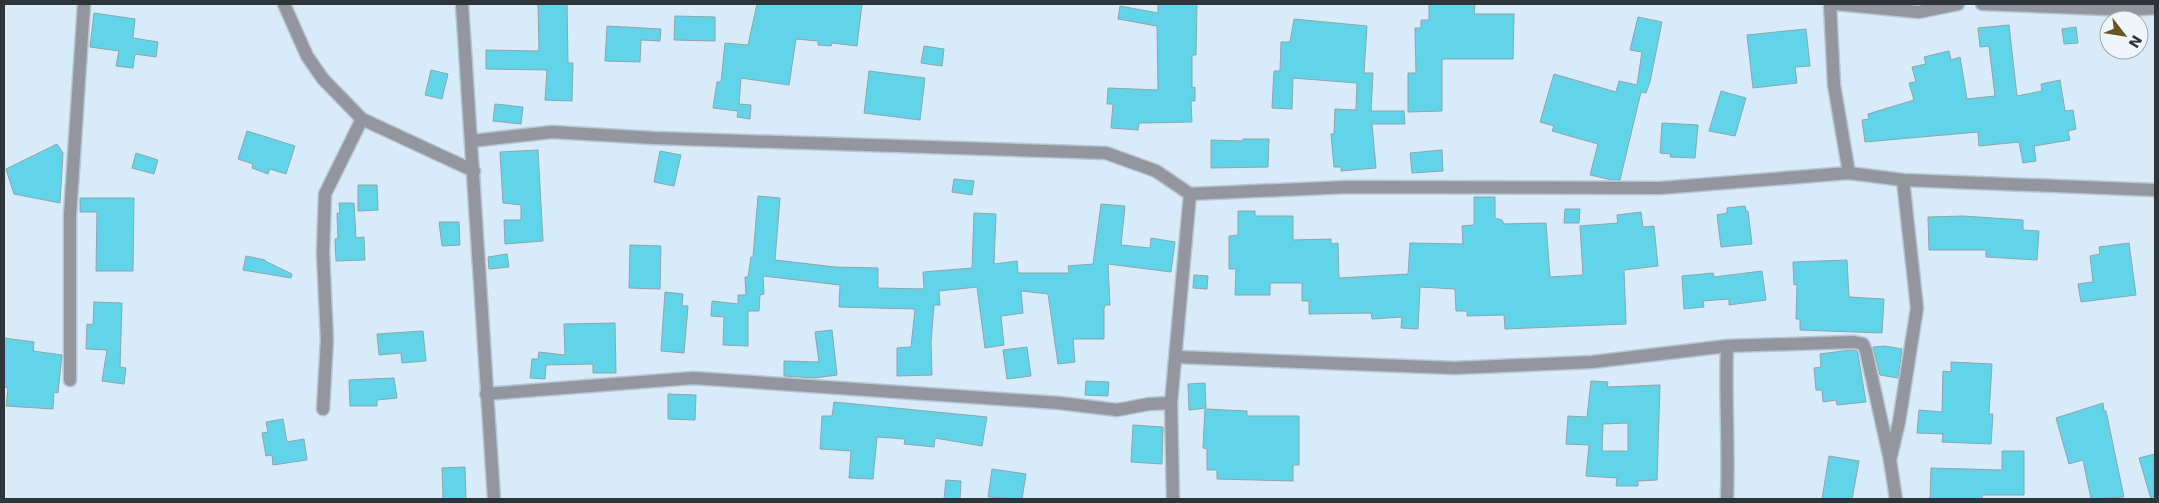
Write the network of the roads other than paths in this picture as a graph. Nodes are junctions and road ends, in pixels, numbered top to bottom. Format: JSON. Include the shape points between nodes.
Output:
{"nodes":[{"id":1,"x":84,"y":4,"type":"edge"},
{"id":2,"x":284,"y":4,"type":"edge"},
{"id":3,"x":462,"y":4,"type":"edge"},
{"id":4,"x":1830,"y":4,"type":"edge"},
{"id":5,"x":1836,"y":4,"type":"edge"},
{"id":6,"x":1958,"y":4,"type":"edge"},
{"id":7,"x":1982,"y":4,"type":"edge"},
{"id":8,"x":2155,"y":8,"type":"edge"},
{"id":9,"x":362,"y":119,"type":"junction"},
{"id":10,"x":471,"y":141,"type":"junction"},
{"id":11,"x":474,"y":172,"type":"junction"},
{"id":12,"x":1850,"y":173,"type":"junction"},
{"id":13,"x":1904,"y":180,"type":"junction"},
{"id":14,"x":2155,"y":190,"type":"edge"},
{"id":15,"x":1190,"y":194,"type":"junction"},
{"id":16,"x":1727,"y":346,"type":"junction"},
{"id":17,"x":1176,"y":357,"type":"junction"},
{"id":18,"x":70,"y":380,"type":"dead end"},
{"id":19,"x":486,"y":394,"type":"junction"},
{"id":20,"x":1171,"y":402,"type":"junction"},
{"id":21,"x":323,"y":409,"type":"dead end"},
{"id":22,"x":1890,"y":460,"type":"junction"},
{"id":23,"x":494,"y":499,"type":"edge"},
{"id":24,"x":1173,"y":499,"type":"edge"},
{"id":25,"x":1728,"y":499,"type":"edge"},
{"id":26,"x":1896,"y":499,"type":"edge"}],
"edges":[{"from":1,"to":18,"type":"street","via":[[70,215]]},
{"from":2,"to":9,"type":"street","via":[[307,56],[323,79]]},
{"from":3,"to":10,"type":"street"},
{"from":4,"to":12,"type":"street","via":[[1834,85]]},
{"from":5,"to":6,"type":"street","via":[[1919,12]]},
{"from":7,"to":8,"type":"street","via":[[2130,10]]},
{"from":9,"to":11,"type":"street"},
{"from":9,"to":21,"type":"street","via":[[325,194],[323,252],[328,340]]},
{"from":10,"to":11,"type":"street"},
{"from":10,"to":15,"type":"street","via":[[552,132],[1106,153],[1156,171]]},
{"from":11,"to":19,"type":"street"},
{"from":12,"to":13,"type":"street"},
{"from":12,"to":15,"type":"street","via":[[1660,188],[1348,187]]},
{"from":13,"to":14,"type":"street"},
{"from":13,"to":22,"type":"street","via":[[1917,308]]},
{"from":15,"to":17,"type":"street"},
{"from":16,"to":17,"type":"street","via":[[1592,362],[1454,368]]},
{"from":16,"to":22,"type":"street","via":[[1863,344]]},
{"from":16,"to":25,"type":"street"},
{"from":17,"to":20,"type":"street"},
{"from":19,"to":20,"type":"street","via":[[693,378],[1059,402],[1117,410]]},
{"from":19,"to":23,"type":"street"},
{"from":20,"to":24,"type":"street"},
{"from":22,"to":26,"type":"street"}]}
